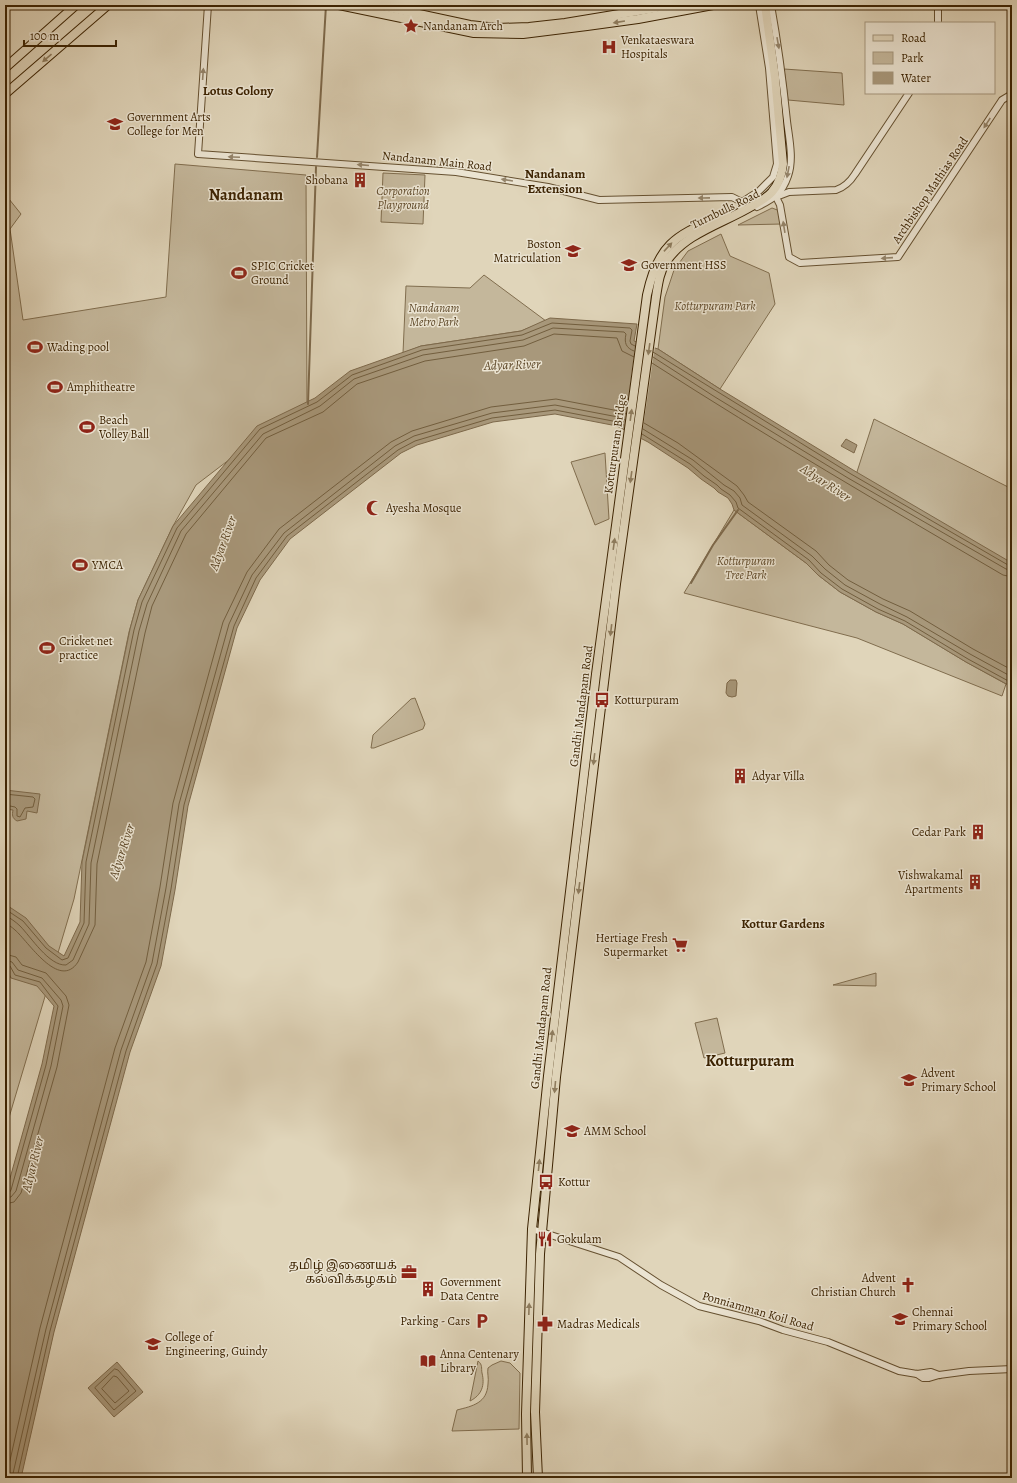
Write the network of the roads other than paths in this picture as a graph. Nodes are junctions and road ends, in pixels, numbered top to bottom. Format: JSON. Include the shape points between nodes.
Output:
{"nodes":[{"id":1,"x":76,"y":5,"type":"edge"},
{"id":2,"x":108,"y":5,"type":"edge"},
{"id":3,"x":208,"y":5,"type":"edge"},
{"id":4,"x":339,"y":5,"type":"edge"},
{"id":5,"x":377,"y":5,"type":"edge"},
{"id":6,"x":674,"y":5,"type":"edge"},
{"id":7,"x":713,"y":5,"type":"edge"},
{"id":8,"x":759,"y":5,"type":"edge"},
{"id":9,"x":765,"y":5,"type":"edge"},
{"id":10,"x":771,"y":5,"type":"edge"},
{"id":11,"x":938,"y":5,"type":"edge"},
{"id":12,"x":938,"y":22,"type":"edge"},
{"id":13,"x":5,"y":68,"type":"edge"},
{"id":14,"x":5,"y":94,"type":"edge"},
{"id":15,"x":907,"y":94,"type":"edge"},
{"id":16,"x":1012,"y":94,"type":"edge"},
{"id":17,"x":776,"y":197,"type":"junction"},
{"id":18,"x":742,"y":207,"type":"junction"},
{"id":19,"x":646,"y":309,"type":"joint"},
{"id":20,"x":654,"y":310,"type":"joint"},
{"id":21,"x":612,"y":583,"type":"junction"},
{"id":22,"x":532,"y":1229,"type":"junction"},
{"id":23,"x":541,"y":1232,"type":"junction"},
{"id":24,"x":1012,"y":1369,"type":"edge"},
{"id":25,"x":527,"y":1478,"type":"edge"},
{"id":26,"x":538,"y":1478,"type":"edge"}],
"edges":[{"from":1,"to":13,"type":"main road"},
{"from":2,"to":14,"type":"main road","one_way":true},
{"from":18,"to":3,"type":"street","name":"Nandanam Main Road","one_way":true,"via":[[732,197],[599,200],[548,187],[456,172],[198,154]]},
{"from":7,"to":4,"type":"main road","one_way":true,"via":[[638,19],[523,34],[474,33]]},
{"from":5,"to":6,"type":"main road","via":[[470,25],[497,28],[565,23]]},
{"from":8,"to":18,"type":"street","name":"Turnbulls Road","via":[[769,68],[777,164],[773,177]]},
{"from":9,"to":18,"type":"main road","via":[[782,158],[774,184],[769,191],[762,198]]},
{"from":10,"to":17,"type":"street","name":"Turnbulls Road","one_way":true,"via":[[791,152],[789,174],[784,187]]},
{"from":11,"to":12,"type":"street"},
{"from":15,"to":17,"type":"street","via":[[848,183],[842,188],[788,192]]},
{"from":16,"to":17,"type":"street","name":"Archbishop Mathias Road","one_way":true,"via":[[1002,100],[898,257],[800,263],[789,257],[781,208]]},
{"from":17,"to":18,"type":"street","name":"Turnbulls Road","via":[[751,211]]},
{"from":19,"to":18,"type":"main road","name":"Turnbulls Road","one_way":true,"via":[[652,272],[666,248],[689,231]]},
{"from":18,"to":20,"type":"main road","name":"Turnbulls Road","via":[[674,252],[660,276]]},
{"from":21,"to":19,"type":"main road","name":"Kotturpuram Bridge","one_way":true},
{"from":20,"to":21,"type":"main road","name":"Kotturpuram Bridge","one_way":true},
{"from":22,"to":21,"type":"main road","name":"Gandhi Mandapam Road","one_way":true,"via":[[558,986]]},
{"from":21,"to":23,"type":"main road","name":"Gandhi Mandapam Road","one_way":true},
{"from":22,"to":23,"type":"street","name":"Ponniamman Koil Road"},
{"from":25,"to":22,"type":"main road","name":"Gandhi Mandapam Road","one_way":true,"via":[[526,1414]]},
{"from":23,"to":24,"type":"street","name":"Ponniamman Koil Road","via":[[619,1257],[699,1306],[828,1342],[923,1378]]},
{"from":23,"to":26,"type":"main road","name":"Gandhi Mandapam Road","via":[[535,1412]]}]}
